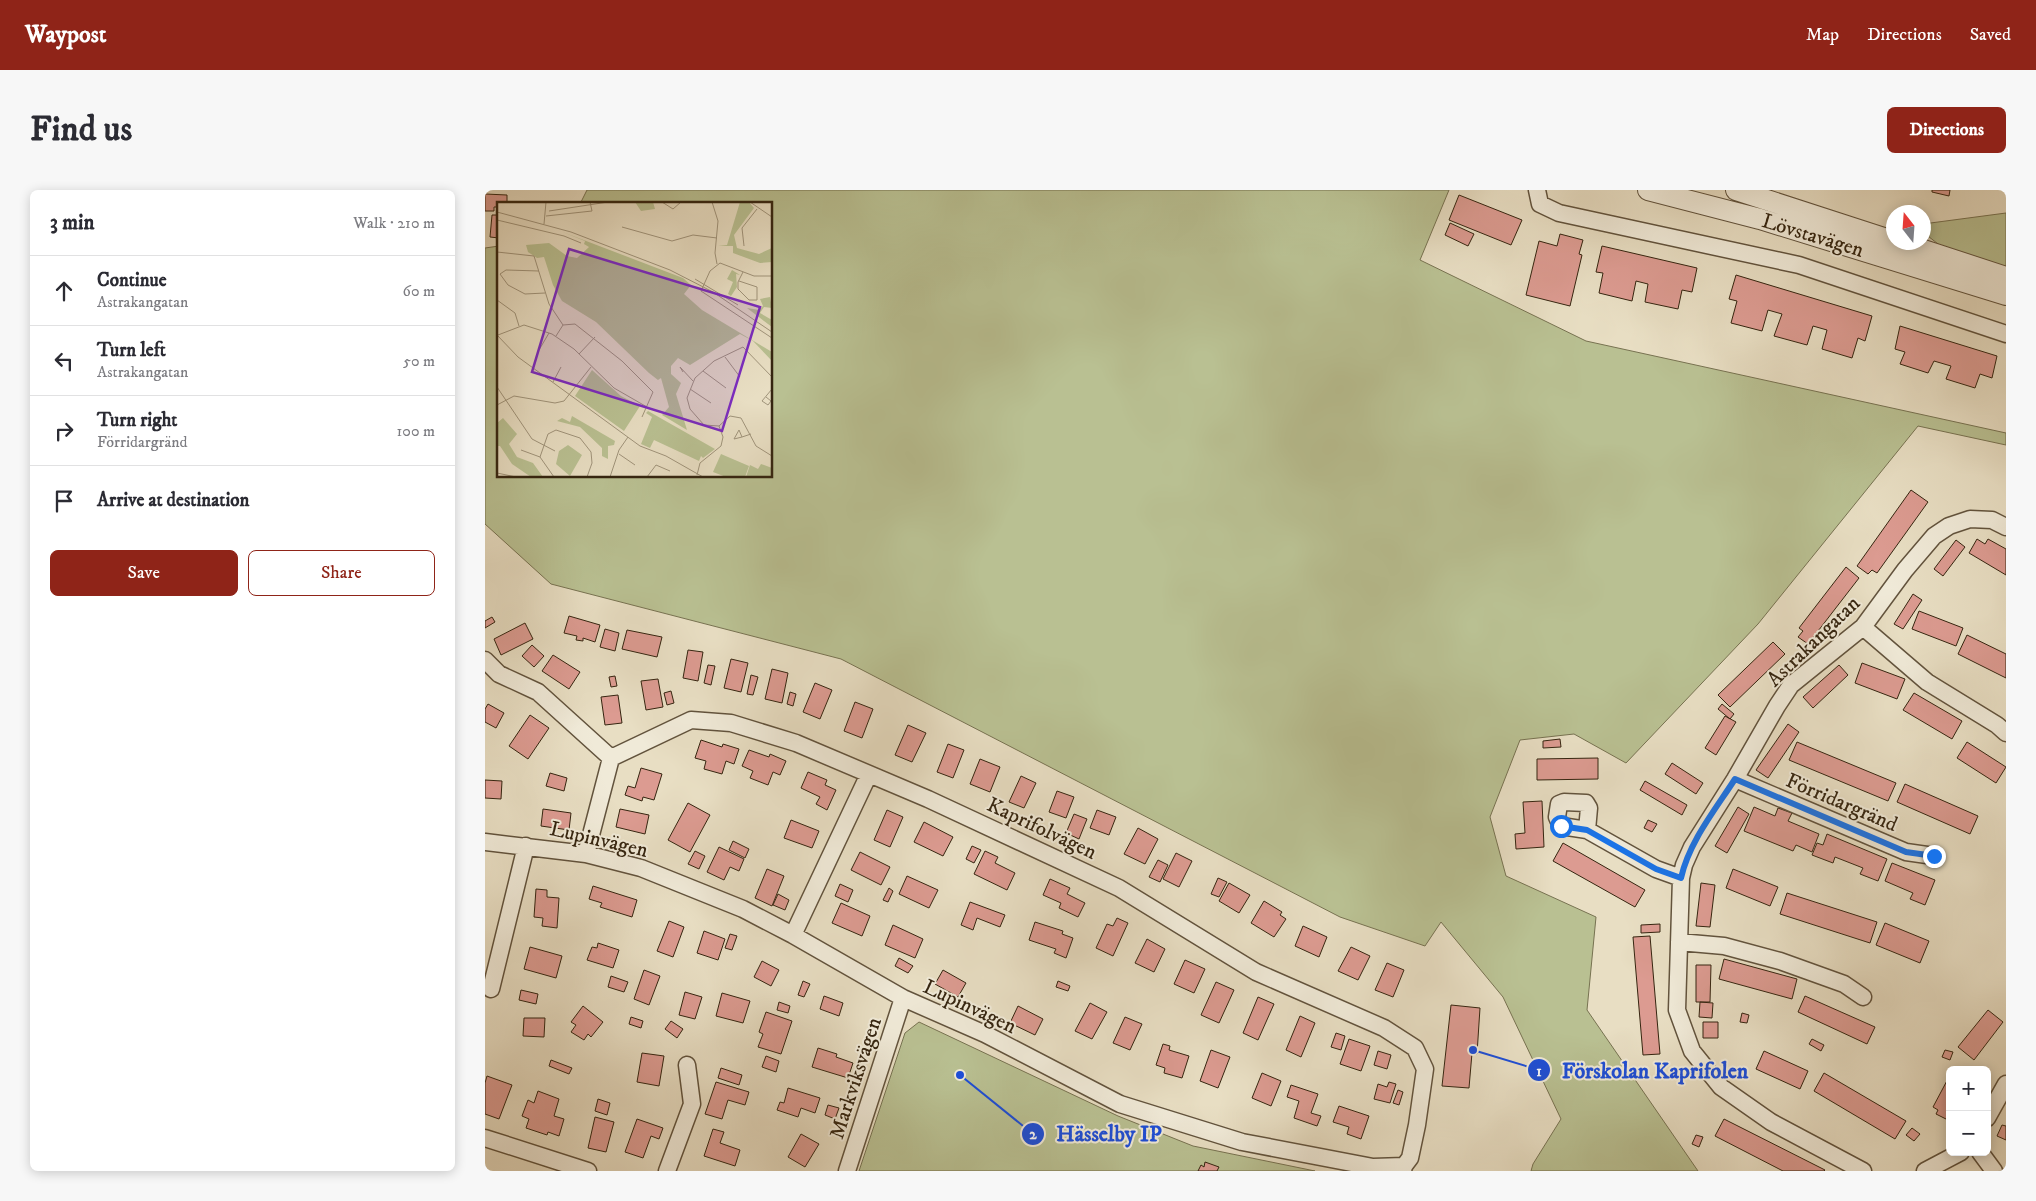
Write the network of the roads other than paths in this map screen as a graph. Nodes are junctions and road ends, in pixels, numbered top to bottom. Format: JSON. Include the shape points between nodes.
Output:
{"nodes":[{"id":1,"x":1537,"y":190,"type":"edge"},
{"id":2,"x":1648,"y":190,"type":"edge"},
{"id":3,"x":1736,"y":190,"type":"edge"},
{"id":4,"x":1886,"y":239,"type":"edge"},
{"id":5,"x":1923,"y":250,"type":"edge"},
{"id":6,"x":2006,"y":277,"type":"edge"},
{"id":7,"x":2006,"y":295,"type":"edge"},
{"id":8,"x":2006,"y":334,"type":"edge"},
{"id":9,"x":2006,"y":527,"type":"edge"},
{"id":10,"x":1863,"y":627,"type":"junction"},
{"id":11,"x":485,"y":660,"type":"edge"},
{"id":12,"x":2006,"y":733,"type":"edge"},
{"id":13,"x":611,"y":758,"type":"junction"},
{"id":14,"x":869,"y":774,"type":"junction"},
{"id":15,"x":1735,"y":779,"type":"junction"},
{"id":16,"x":1587,"y":830,"type":"dead end"},
{"id":17,"x":485,"y":842,"type":"edge"},
{"id":18,"x":526,"y":846,"type":"junction"},
{"id":19,"x":586,"y":854,"type":"junction"},
{"id":20,"x":1934,"y":856,"type":"dead end"},
{"id":21,"x":1681,"y":878,"type":"junction"},
{"id":22,"x":793,"y":935,"type":"junction"},
{"id":23,"x":1679,"y":942,"type":"junction"},
{"id":24,"x":491,"y":989,"type":"dead end"},
{"id":25,"x":1863,"y":997,"type":"dead end"},
{"id":26,"x":903,"y":998,"type":"junction"},
{"id":27,"x":687,"y":1065,"type":"dead end"},
{"id":28,"x":2006,"y":1084,"type":"edge"},
{"id":29,"x":1991,"y":1111,"type":"edge"},
{"id":30,"x":485,"y":1138,"type":"edge"},
{"id":31,"x":1953,"y":1156,"type":"edge"},
{"id":32,"x":1983,"y":1156,"type":"edge"},
{"id":33,"x":1403,"y":1168,"type":"edge"},
{"id":34,"x":588,"y":1171,"type":"edge"},
{"id":35,"x":667,"y":1171,"type":"edge"},
{"id":36,"x":847,"y":1171,"type":"edge"},
{"id":37,"x":1863,"y":1171,"type":"edge"},
{"id":38,"x":1925,"y":1171,"type":"edge"},
{"id":39,"x":1994,"y":1171,"type":"edge"}],
"edges":[{"from":1,"to":8,"type":"street","via":[[1540,204],[1559,213],[1799,264]]},
{"from":2,"to":7,"type":"street","name":"Lövstavägen","via":[[1760,219]]},
{"from":3,"to":4,"type":"street","name":"Lövstavägen"},
{"from":5,"to":6,"type":"street"},
{"from":9,"to":10,"type":"street","name":"Astrakangatan","via":[[1992,520],[1970,519],[1949,526],[1934,536]]},
{"from":10,"to":12,"type":"street","via":[[1927,682]]},
{"from":10,"to":15,"type":"street","name":"Astrakangatan","via":[[1791,685]]},
{"from":11,"to":13,"type":"street","via":[[499,674],[538,692]]},
{"from":13,"to":14,"type":"street","name":"Kaprifolvägen","via":[[691,720],[731,723],[796,743]]},
{"from":13,"to":19,"type":"street"},
{"from":14,"to":22,"type":"street"},
{"from":14,"to":33,"type":"street","name":"Kaprifolvägen","via":[[928,798],[1119,888],[1257,972],[1384,1028],[1415,1048],[1425,1069],[1410,1158]]},
{"from":15,"to":20,"type":"street","name":"Förridargränd","via":[[1906,852]]},
{"from":15,"to":21,"type":"street","name":"Astrakangatan","via":[[1692,847]]},
{"from":16,"to":21,"type":"street","via":[[1656,869]]},
{"from":17,"to":18,"type":"street","name":"Lupinvägen"},
{"from":18,"to":19,"type":"street","name":"Lupinvägen"},
{"from":18,"to":24,"type":"street","name":"Lupinvägen"},
{"from":19,"to":22,"type":"street","name":"Lupinvägen","via":[[641,868],[743,909]]},
{"from":21,"to":23,"type":"street","name":"Astrakangatan"},
{"from":22,"to":26,"type":"street","name":"Lupinvägen"},
{"from":23,"to":25,"type":"street","via":[[1724,946],[1780,961],[1844,984]]},
{"from":23,"to":37,"type":"street","name":"Astrakangatan","via":[[1677,1010],[1692,1051],[1721,1086],[1771,1122]]},
{"from":26,"to":33,"type":"street","name":"Lupinvägen","via":[[985,1034],[1121,1104],[1242,1142],[1373,1168]]},
{"from":26,"to":36,"type":"street","name":"Markviksvägen"},
{"from":27,"to":35,"type":"street","via":[[692,1104]]},
{"from":28,"to":29,"type":"street"},
{"from":30,"to":34,"type":"street"},
{"from":31,"to":38,"type":"street"},
{"from":32,"to":39,"type":"street"}]}
